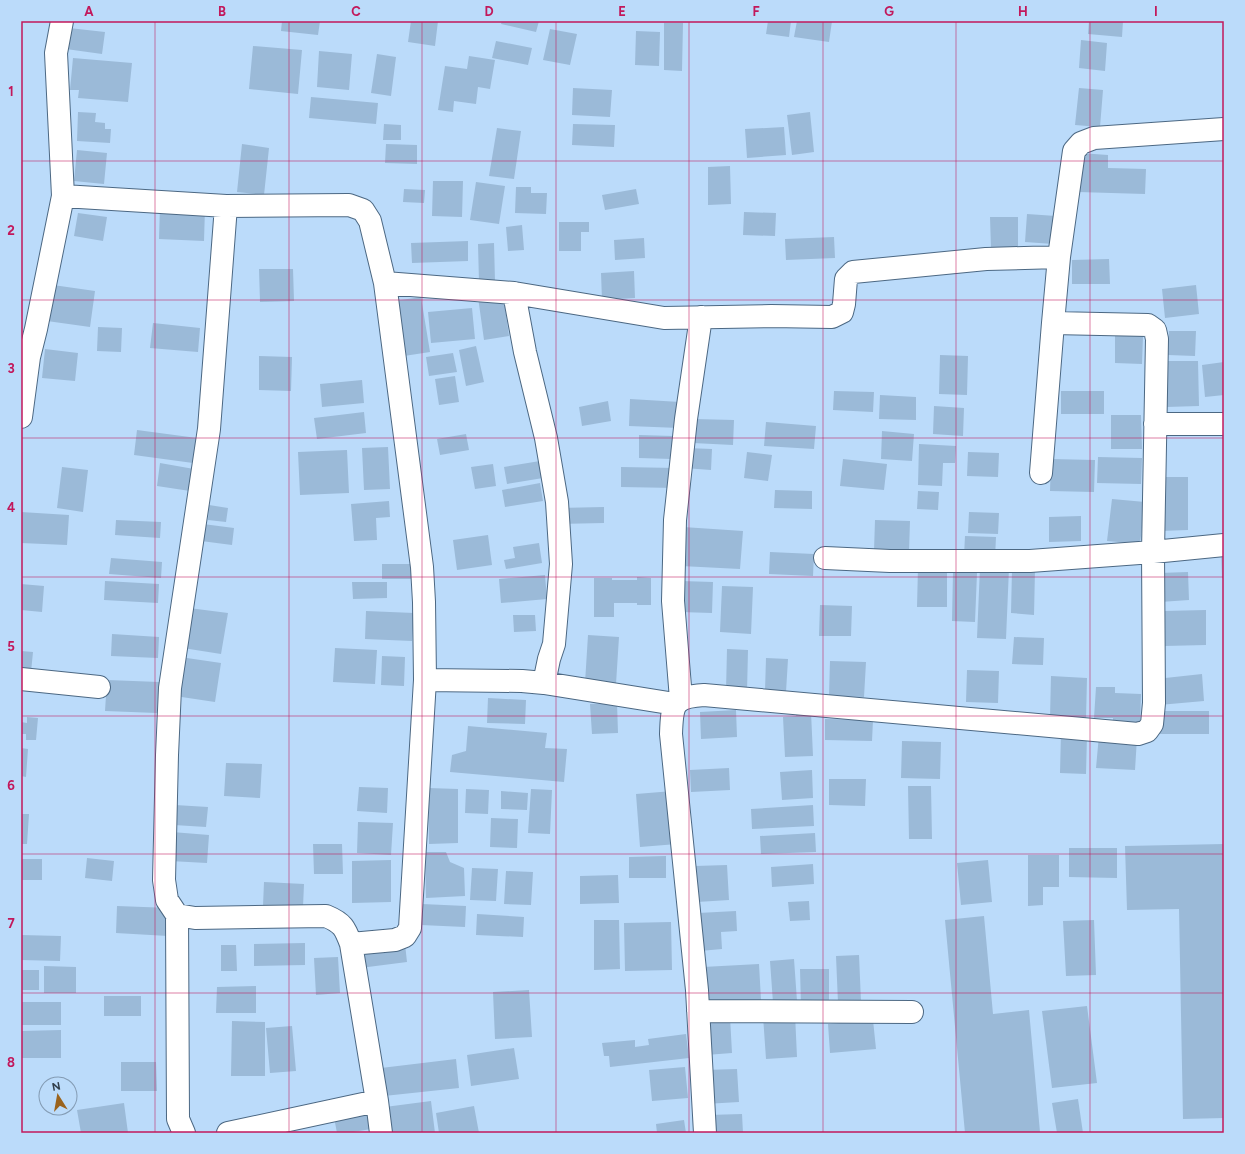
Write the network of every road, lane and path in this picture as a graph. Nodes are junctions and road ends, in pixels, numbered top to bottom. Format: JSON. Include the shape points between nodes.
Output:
{"nodes":[{"id":1,"x":62,"y":21,"type":"edge"},
{"id":2,"x":1224,"y":129,"type":"edge"},
{"id":3,"x":63,"y":196,"type":"junction"},
{"id":4,"x":226,"y":206,"type":"junction"},
{"id":5,"x":1059,"y":257,"type":"junction"},
{"id":6,"x":384,"y":283,"type":"junction"},
{"id":7,"x":514,"y":294,"type":"junction"},
{"id":8,"x":701,"y":317,"type":"junction"},
{"id":9,"x":1053,"y":323,"type":"junction"},
{"id":10,"x":28,"y":326,"type":"edge"},
{"id":11,"x":21,"y":417,"type":"edge"},
{"id":12,"x":1155,"y":424,"type":"junction"},
{"id":13,"x":1224,"y":424,"type":"edge"},
{"id":14,"x":1041,"y":473,"type":"dead end"},
{"id":15,"x":1224,"y":545,"type":"edge"},
{"id":16,"x":1153,"y":552,"type":"junction"},
{"id":17,"x":825,"y":558,"type":"dead end"},
{"id":18,"x":21,"y":679,"type":"edge"},
{"id":19,"x":424,"y":680,"type":"junction"},
{"id":20,"x":544,"y":683,"type":"junction"},
{"id":21,"x":99,"y":687,"type":"dead end"},
{"id":22,"x":678,"y":701,"type":"junction"},
{"id":23,"x":177,"y":915,"type":"junction"},
{"id":24,"x":351,"y":944,"type":"junction"},
{"id":25,"x":698,"y":1011,"type":"junction"},
{"id":26,"x":912,"y":1012,"type":"dead end"},
{"id":27,"x":377,"y":1101,"type":"junction"},
{"id":28,"x":184,"y":1133,"type":"edge"},
{"id":29,"x":228,"y":1133,"type":"edge"},
{"id":30,"x":381,"y":1133,"type":"edge"},
{"id":31,"x":705,"y":1133,"type":"edge"}],
"edges":[{"from":1,"to":3,"type":"street","via":[[56,53]]},
{"from":2,"to":5,"type":"street","via":[[1094,138],[1081,143],[1074,151]]},
{"from":3,"to":4,"type":"street"},
{"from":3,"to":10,"type":"street"},
{"from":4,"to":6,"type":"street","via":[[349,205],[363,210],[370,221]]},
{"from":4,"to":23,"type":"street","via":[[209,429],[170,688],[164,880],[167,900]]},
{"from":5,"to":8,"type":"street","via":[[986,259],[853,272],[846,279],[842,312],[832,317]]},
{"from":5,"to":9,"type":"street"},
{"from":6,"to":7,"type":"street"},
{"from":6,"to":19,"type":"street","via":[[422,566]]},
{"from":7,"to":8,"type":"street","via":[[664,318]]},
{"from":7,"to":20,"type":"street","via":[[546,438],[557,502],[562,564],[554,644]]},
{"from":8,"to":22,"type":"street","via":[[675,520],[673,601]]},
{"from":9,"to":12,"type":"street","via":[[1148,325],[1155,330]]},
{"from":9,"to":14,"type":"street"},
{"from":10,"to":11,"type":"street","via":[[29,357]]},
{"from":12,"to":13,"type":"street"},
{"from":12,"to":16,"type":"street"},
{"from":15,"to":16,"type":"street"},
{"from":16,"to":17,"type":"street","via":[[1030,561],[890,561]]},
{"from":16,"to":22,"type":"street","via":[[1154,703],[1152,724],[1147,731],[1138,734],[704,695],[689,696]]},
{"from":18,"to":21,"type":"street"},
{"from":19,"to":20,"type":"street"},
{"from":19,"to":24,"type":"street","via":[[410,928],[405,936],[395,940]]},
{"from":20,"to":22,"type":"street"},
{"from":22,"to":25,"type":"street","via":[[671,717],[671,734]]},
{"from":23,"to":24,"type":"street","via":[[195,918],[326,916],[338,921],[346,931]]},
{"from":23,"to":28,"type":"street","via":[[178,1119]]},
{"from":24,"to":27,"type":"street"},
{"from":25,"to":26,"type":"street"},
{"from":25,"to":31,"type":"street"},
{"from":27,"to":29,"type":"street"},
{"from":27,"to":30,"type":"street"}]}
